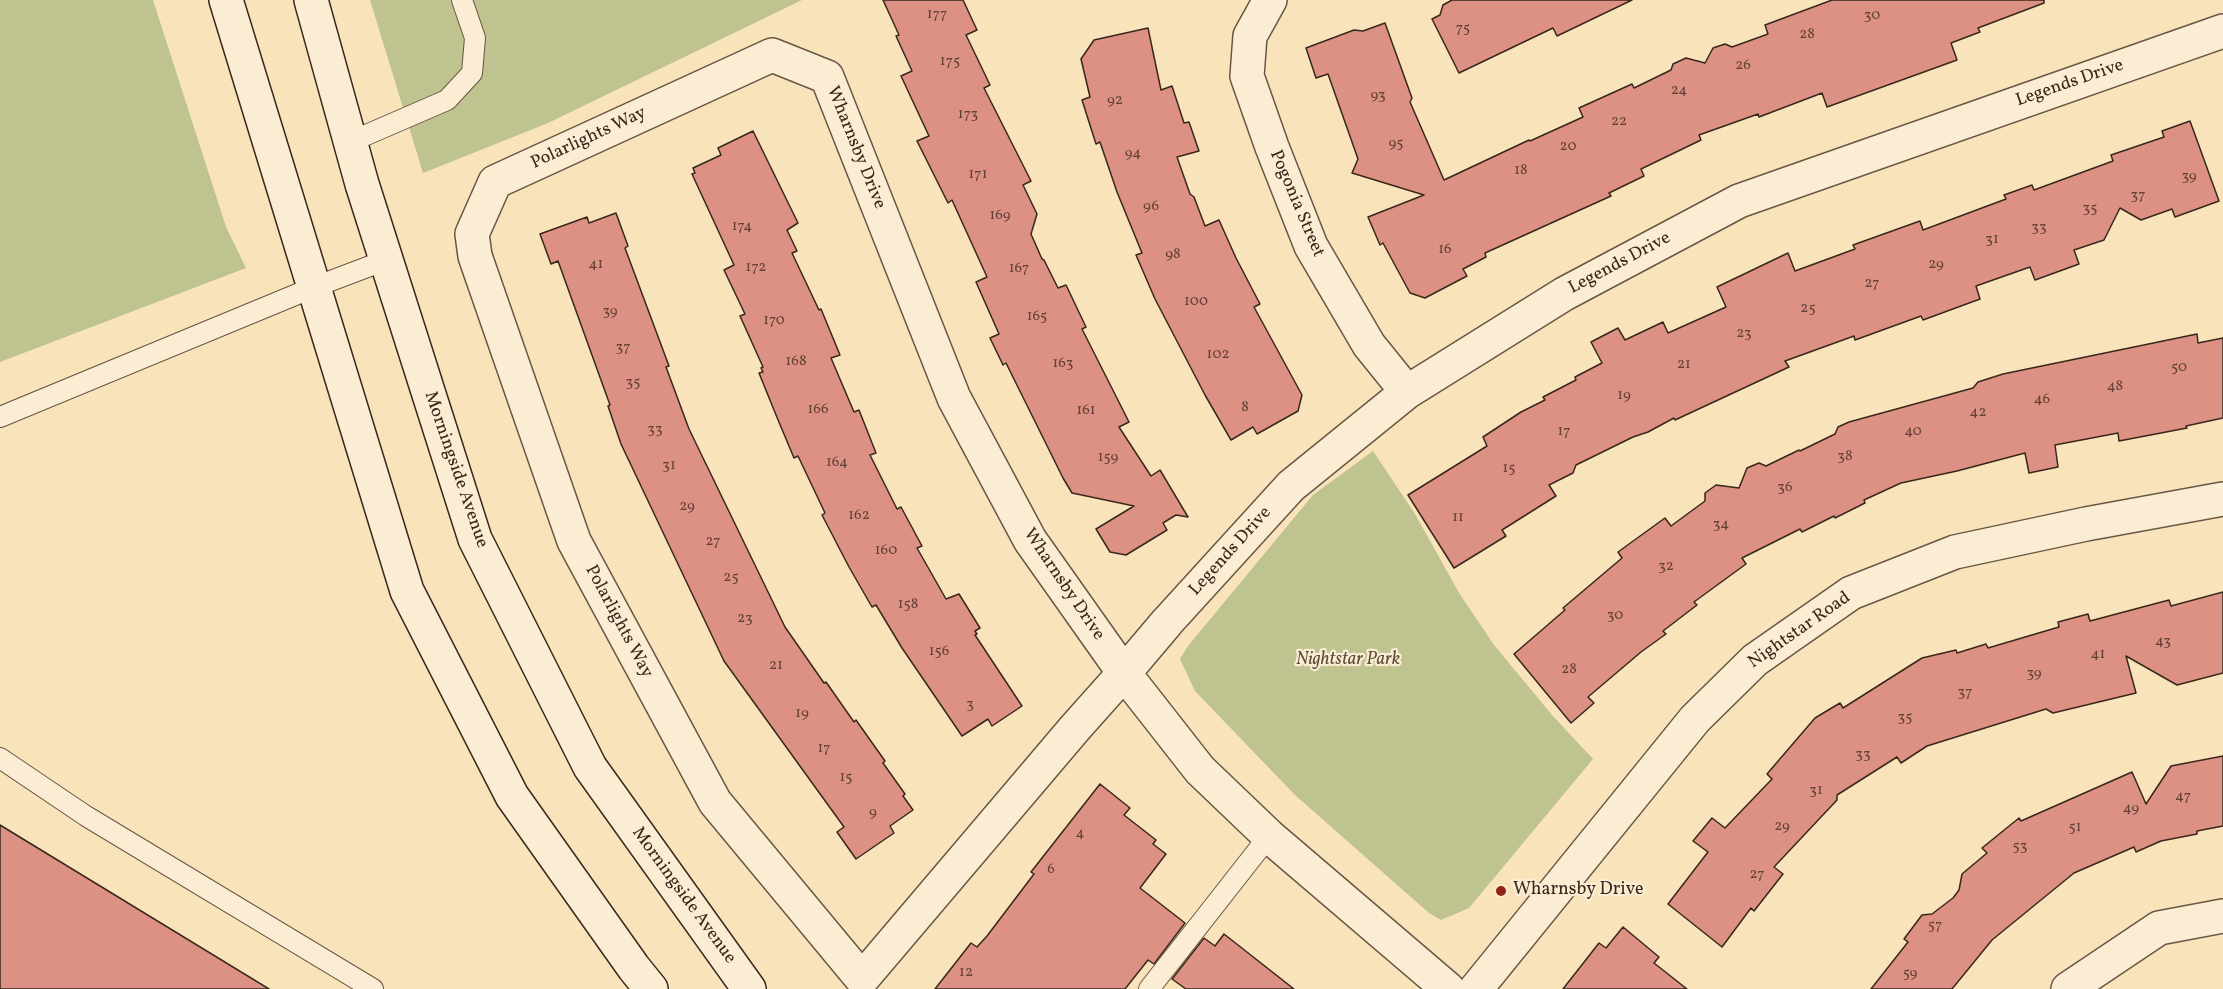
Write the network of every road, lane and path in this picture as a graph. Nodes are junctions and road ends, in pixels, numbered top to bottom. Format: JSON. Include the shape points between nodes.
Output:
{"nodes":[{"id":1,"x":226,"y":0,"type":"edge"},
{"id":2,"x":311,"y":0,"type":"edge"},
{"id":3,"x":462,"y":0,"type":"edge"},
{"id":4,"x":1270,"y":0,"type":"edge"},
{"id":5,"x":2223,"y":31,"type":"edge"},
{"id":6,"x":827,"y":77,"type":"joint"},
{"id":7,"x":350,"y":142,"type":"junction"},
{"id":8,"x":386,"y":260,"type":"junction"},
{"id":9,"x":312,"y":288,"type":"junction"},
{"id":10,"x":1407,"y":392,"type":"junction"},
{"id":11,"x":0,"y":417,"type":"edge"},
{"id":12,"x":2223,"y":499,"type":"edge"},
{"id":13,"x":1124,"y":673,"type":"junction"},
{"id":14,"x":0,"y":758,"type":"edge"},
{"id":15,"x":1269,"y":836,"type":"junction"},
{"id":16,"x":2223,"y":916,"type":"edge"},
{"id":17,"x":866,"y":984,"type":"edge"},
{"id":18,"x":373,"y":989,"type":"edge"},
{"id":19,"x":651,"y":989,"type":"edge"},
{"id":20,"x":749,"y":989,"type":"edge"},
{"id":21,"x":1149,"y":989,"type":"edge"},
{"id":22,"x":1448,"y":989,"type":"edge"},
{"id":23,"x":1476,"y":989,"type":"edge"},
{"id":24,"x":2068,"y":989,"type":"edge"}],
"edges":[{"from":1,"to":9,"type":"street"},
{"from":2,"to":7,"type":"street","name":"Morningside Avenue"},
{"from":3,"to":7,"type":"lane","via":[[475,38],[472,73],[447,100]]},
{"from":4,"to":10,"type":"street","name":"Pogonia Street","via":[[1250,36],[1247,76],[1311,246],[1369,345]]},
{"from":5,"to":10,"type":"street","name":"Legends Drive","via":[[1739,201],[1564,294]]},
{"from":6,"to":13,"type":"street","name":"Wharnsby Drive","via":[[954,398],[1030,540]]},
{"from":6,"to":17,"type":"street","name":"Polarlights Way","via":[[772,55],[495,182],[472,234],[475,256],[574,541],[715,802]]},
{"from":7,"to":8,"type":"street","name":"Morningside Avenue"},
{"from":8,"to":9,"type":"lane"},
{"from":8,"to":20,"type":"street","name":"Morningside Avenue","via":[[475,539],[590,767]]},
{"from":9,"to":11,"type":"lane"},
{"from":9,"to":19,"type":"street","via":[[407,591],[512,796]]},
{"from":10,"to":13,"type":"street","name":"Legends Drive","via":[[1291,486]]},
{"from":12,"to":23,"type":"street","name":"Nightstar Road","via":[[1955,552],[1851,593],[1755,660],[1695,719]]},
{"from":13,"to":15,"type":"street","name":"Wharnsby Drive","via":[[1200,770]]},
{"from":13,"to":17,"type":"street","name":"Polarlights Way"},
{"from":14,"to":18,"type":"lane","via":[[86,816]]},
{"from":15,"to":21,"type":"lane"},
{"from":15,"to":22,"type":"street","name":"Wharnsby Drive"},
{"from":16,"to":24,"type":"street","via":[[2159,928]]}]}
